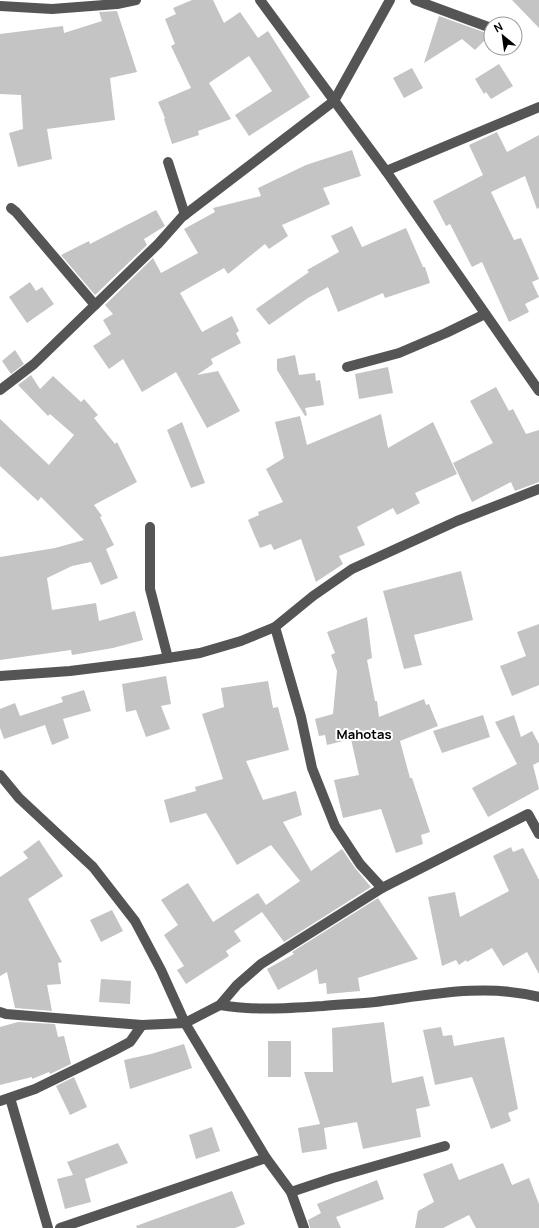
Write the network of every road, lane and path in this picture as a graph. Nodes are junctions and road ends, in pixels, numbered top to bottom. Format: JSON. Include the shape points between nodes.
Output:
{"nodes":[{"id":1,"x":136,"y":0,"type":"edge"},
{"id":2,"x":260,"y":0,"type":"edge"},
{"id":3,"x":390,"y":0,"type":"edge"},
{"id":4,"x":415,"y":0,"type":"edge"},
{"id":5,"x":0,"y":6,"type":"edge"},
{"id":6,"x":483,"y":25,"type":"edge"},
{"id":7,"x":334,"y":101,"type":"junction"},
{"id":8,"x":539,"y":107,"type":"edge"},
{"id":9,"x":168,"y":162,"type":"dead end"},
{"id":10,"x":386,"y":171,"type":"junction"},
{"id":11,"x":11,"y":208,"type":"dead end"},
{"id":12,"x":186,"y":215,"type":"junction"},
{"id":13,"x":95,"y":305,"type":"junction"},
{"id":14,"x":485,"y":314,"type":"junction"},
{"id":15,"x":347,"y":367,"type":"dead end"},
{"id":16,"x":0,"y":390,"type":"edge"},
{"id":17,"x":539,"y":391,"type":"edge"},
{"id":18,"x":539,"y":489,"type":"edge"},
{"id":19,"x":150,"y":527,"type":"dead end"},
{"id":20,"x":275,"y":626,"type":"junction"},
{"id":21,"x":168,"y":658,"type":"junction"},
{"id":22,"x":0,"y":676,"type":"edge"},
{"id":23,"x":0,"y":775,"type":"edge"},
{"id":24,"x":539,"y":834,"type":"edge"},
{"id":25,"x":382,"y":888,"type":"junction"},
{"id":26,"x":539,"y":997,"type":"edge"},
{"id":27,"x":220,"y":1005,"type":"junction"},
{"id":28,"x":0,"y":1012,"type":"edge"},
{"id":29,"x":185,"y":1023,"type":"junction"},
{"id":30,"x":142,"y":1025,"type":"junction"},
{"id":31,"x":10,"y":1098,"type":"junction"},
{"id":32,"x":0,"y":1100,"type":"edge"},
{"id":33,"x":445,"y":1146,"type":"dead end"},
{"id":34,"x":266,"y":1158,"type":"junction"},
{"id":35,"x":291,"y":1192,"type":"junction"},
{"id":36,"x":48,"y":1228,"type":"edge"},
{"id":37,"x":60,"y":1228,"type":"edge"},
{"id":38,"x":304,"y":1228,"type":"edge"}],
"edges":[{"from":1,"to":5,"type":"street","via":[[117,4],[52,8]]},
{"from":2,"to":7,"type":"street"},
{"from":3,"to":7,"type":"street"},
{"from":4,"to":6,"type":"street"},
{"from":7,"to":10,"type":"street"},
{"from":7,"to":12,"type":"street"},
{"from":8,"to":10,"type":"street"},
{"from":9,"to":12,"type":"street"},
{"from":10,"to":14,"type":"street"},
{"from":11,"to":13,"type":"street"},
{"from":12,"to":13,"type":"street"},
{"from":13,"to":16,"type":"street","via":[[34,364]]},
{"from":14,"to":15,"type":"street","via":[[399,352]]},
{"from":14,"to":17,"type":"street"},
{"from":18,"to":20,"type":"street","via":[[457,521],[352,569]]},
{"from":19,"to":21,"type":"street","via":[[150,589]]},
{"from":20,"to":21,"type":"street","via":[[234,643],[200,653]]},
{"from":20,"to":25,"type":"street","via":[[312,768],[335,826],[360,864]]},
{"from":21,"to":22,"type":"street","via":[[70,671]]},
{"from":23,"to":29,"type":"street","via":[[19,798],[93,867],[135,921],[162,970]]},
{"from":24,"to":25,"type":"street","via":[[528,814]]},
{"from":25,"to":27,"type":"street","via":[[261,964],[237,985]]},
{"from":26,"to":27,"type":"street","via":[[501,991],[442,992],[374,1002],[274,1010]]},
{"from":27,"to":29,"type":"street"},
{"from":28,"to":30,"type":"street"},
{"from":29,"to":30,"type":"street"},
{"from":29,"to":34,"type":"street"},
{"from":30,"to":31,"type":"street","via":[[130,1042],[35,1089]]},
{"from":31,"to":32,"type":"street"},
{"from":31,"to":36,"type":"street"},
{"from":33,"to":35,"type":"street"},
{"from":34,"to":35,"type":"street"},
{"from":34,"to":37,"type":"street"},
{"from":35,"to":38,"type":"street"}]}
